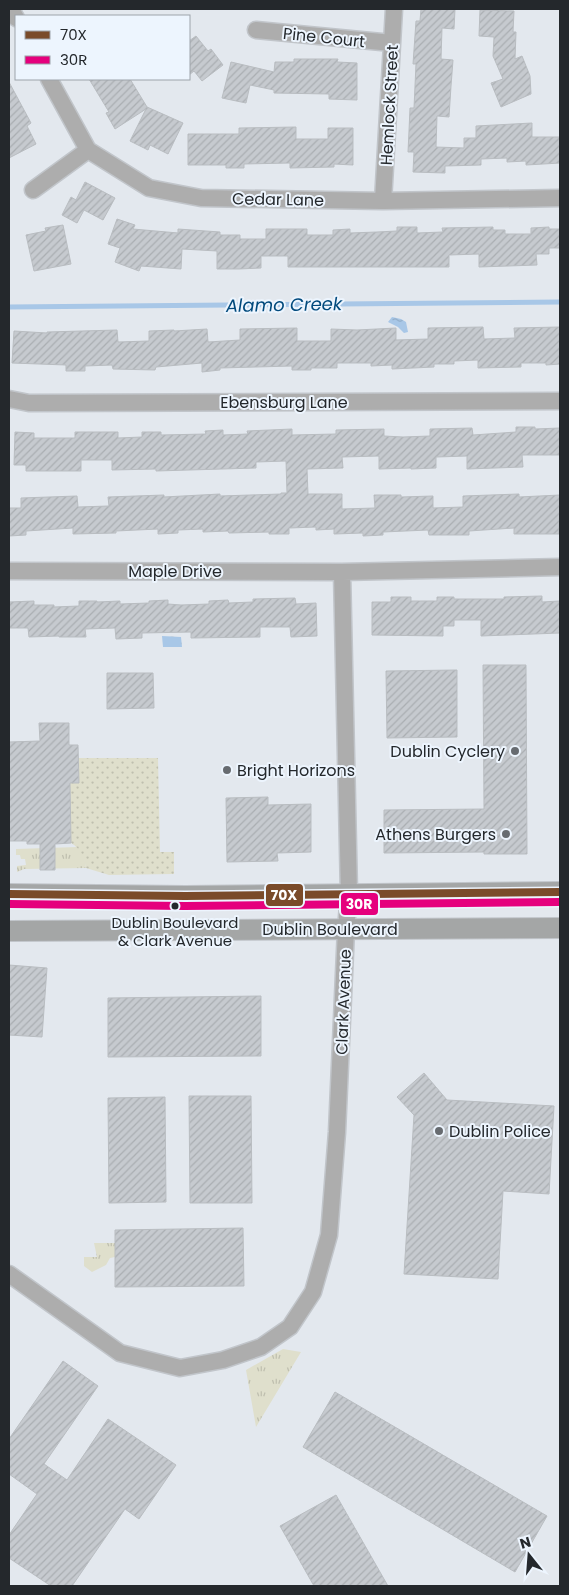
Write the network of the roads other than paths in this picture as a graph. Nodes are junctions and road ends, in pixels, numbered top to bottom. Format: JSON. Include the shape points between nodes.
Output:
{"nodes":[{"id":1,"x":394,"y":9,"type":"edge"},
{"id":2,"x":256,"y":30,"type":"dead end"},
{"id":3,"x":392,"y":43,"type":"junction"},
{"id":4,"x":50,"y":80,"type":"edge"},
{"id":5,"x":88,"y":150,"type":"junction"},
{"id":6,"x":33,"y":190,"type":"dead end"},
{"id":7,"x":560,"y":198,"type":"edge"},
{"id":8,"x":383,"y":201,"type":"junction"},
{"id":9,"x":9,"y":399,"type":"edge"},
{"id":10,"x":560,"y":401,"type":"edge"},
{"id":11,"x":560,"y":567,"type":"edge"},
{"id":12,"x":9,"y":571,"type":"edge"},
{"id":13,"x":342,"y":572,"type":"junction"},
{"id":14,"x":560,"y":892,"type":"edge"},
{"id":15,"x":9,"y":894,"type":"edge"},
{"id":16,"x":349,"y":894,"type":"junction"},
{"id":17,"x":560,"y":928,"type":"edge"},
{"id":18,"x":346,"y":929,"type":"junction"},
{"id":19,"x":9,"y":931,"type":"edge"},
{"id":20,"x":9,"y":1274,"type":"edge"}],
"edges":[{"from":1,"to":3,"type":"street","name":"Hemlock Street"},
{"from":2,"to":3,"type":"street","name":"Pine Court"},
{"from":3,"to":8,"type":"street","name":"Hemlock Street"},
{"from":4,"to":5,"type":"street","name":"Cedar Lane"},
{"from":5,"to":6,"type":"street"},
{"from":5,"to":8,"type":"street","name":"Cedar Lane","via":[[149,188],[202,198]]},
{"from":7,"to":8,"type":"street","name":"Cedar Lane"},
{"from":9,"to":10,"type":"street","name":"Ebensburg Lane","via":[[28,403]]},
{"from":11,"to":13,"type":"street"},
{"from":12,"to":13,"type":"street","name":"Maple Drive"},
{"from":13,"to":16,"type":"street","name":"Clark Avenue"},
{"from":14,"to":16,"type":"main road"},
{"from":15,"to":16,"type":"main road"},
{"from":16,"to":18,"type":"street","name":"Clark Avenue"},
{"from":17,"to":18,"type":"main road","name":"Dublin Boulevard"},
{"from":18,"to":19,"type":"main road","name":"Dublin Boulevard"},
{"from":18,"to":20,"type":"street","name":"Clark Avenue","via":[[329,1235],[313,1292],[290,1328],[261,1347],[223,1360],[180,1368],[120,1353]]}]}
